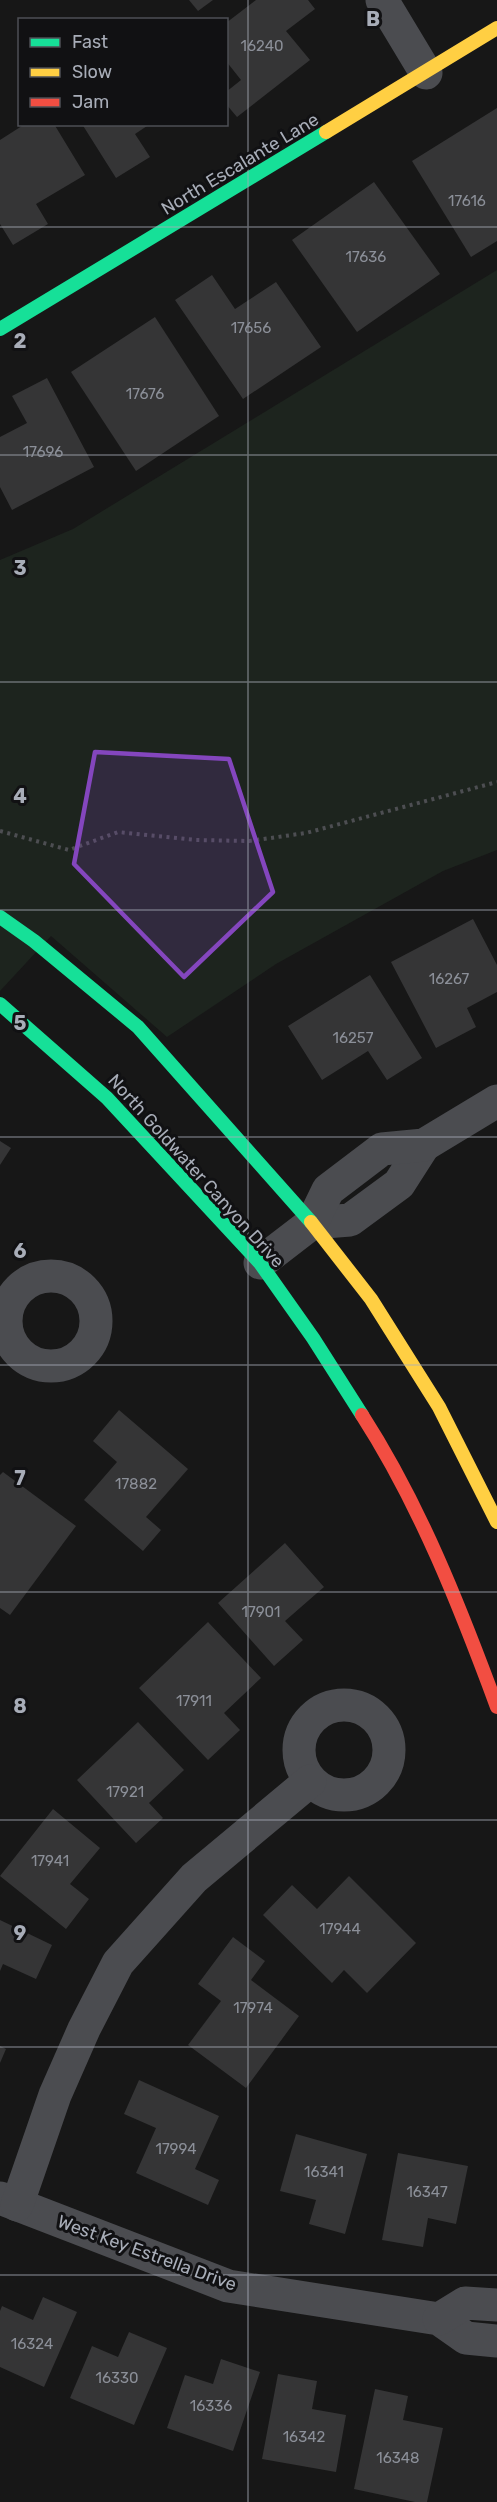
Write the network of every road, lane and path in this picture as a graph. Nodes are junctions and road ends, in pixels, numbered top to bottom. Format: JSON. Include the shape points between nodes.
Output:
{"nodes":[{"id":1,"x":382,"y":0,"type":"edge"},
{"id":2,"x":497,"y":28,"type":"edge"},
{"id":3,"x":426,"y":73,"type":"junction"},
{"id":4,"x":0,"y":329,"type":"edge"},
{"id":5,"x":497,"y":782,"type":"edge"},
{"id":6,"x":0,"y":831,"type":"edge"},
{"id":7,"x":0,"y":917,"type":"edge"},
{"id":8,"x":0,"y":1004,"type":"edge"},
{"id":9,"x":497,"y":1101,"type":"edge"},
{"id":10,"x":312,"y":1223,"type":"junction"},
{"id":11,"x":260,"y":1263,"type":"junction"},
{"id":12,"x":497,"y":1522,"type":"edge"},
{"id":13,"x":497,"y":1707,"type":"edge"},
{"id":14,"x":310,"y":1780,"type":"dead end"},
{"id":15,"x":8,"y":2202,"type":"edge"},
{"id":16,"x":497,"y":2305,"type":"edge"},
{"id":17,"x":440,"y":2319,"type":"junction"},
{"id":18,"x":497,"y":2341,"type":"edge"}],
"edges":[{"from":1,"to":3,"type":"street"},
{"from":2,"to":3,"type":"street","name":"North Escalante Lane"},
{"from":3,"to":4,"type":"street","name":"North Escalante Lane"},
{"from":5,"to":6,"type":"path","via":[[306,833],[249,841],[118,832],[69,850]]},
{"from":7,"to":10,"type":"street","via":[[138,1027]]},
{"from":8,"to":11,"type":"street","name":"North Goldwater Canyon Drive","via":[[107,1098]]},
{"from":9,"to":10,"type":"street","via":[[424,1145],[382,1149],[328,1190]]},
{"from":10,"to":11,"type":"street"},
{"from":10,"to":12,"type":"street","via":[[371,1299],[439,1407]]},
{"from":11,"to":13,"type":"street","name":"North Goldwater Canyon Drive","via":[[379,1441],[460,1607]]},
{"from":14,"to":15,"type":"street","via":[[194,1878],[118,1963],[84,2029]]},
{"from":15,"to":17,"type":"street","name":"West Key Estrella Drive","via":[[228,2286]]},
{"from":16,"to":17,"type":"street","via":[[465,2302]]},
{"from":17,"to":18,"type":"street","name":"West Key Estrella Drive","via":[[466,2338]]}]}
